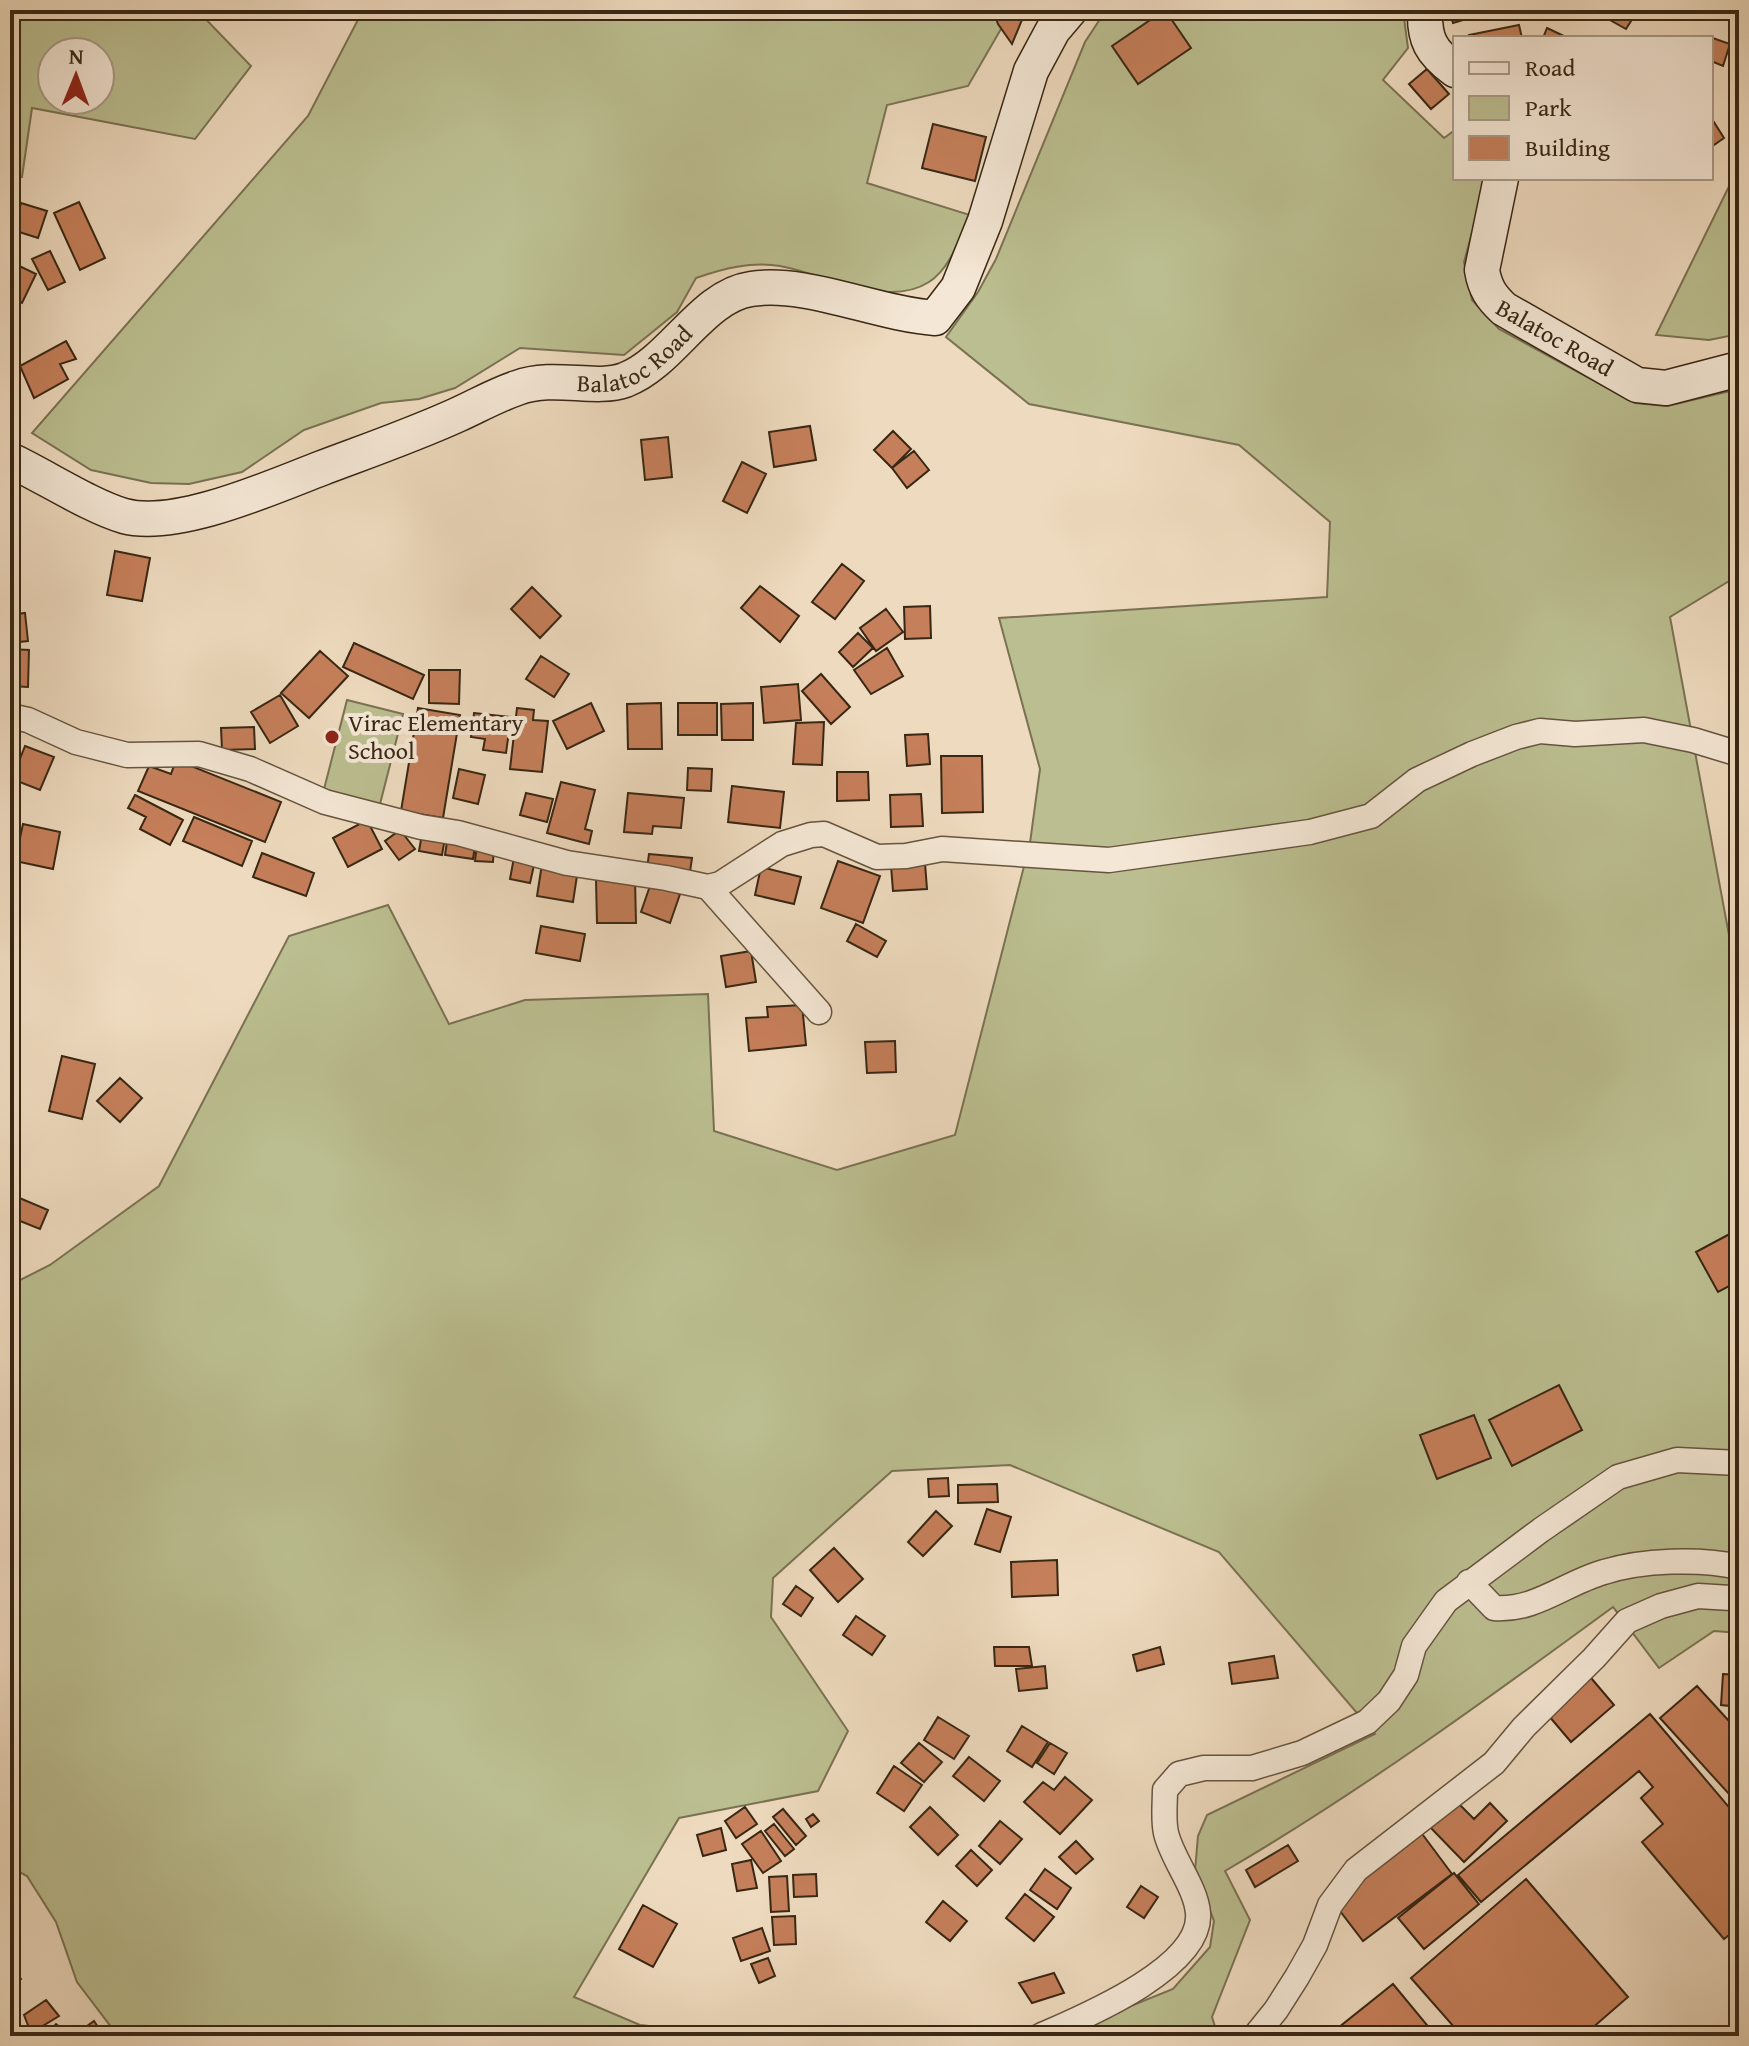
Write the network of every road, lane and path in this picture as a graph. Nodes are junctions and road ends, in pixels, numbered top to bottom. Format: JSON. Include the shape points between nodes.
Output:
{"nodes":[{"id":1,"x":1070,"y":10,"type":"edge"},
{"id":2,"x":1425,"y":10,"type":"edge"},
{"id":3,"x":1453,"y":69,"type":"edge"},
{"id":4,"x":1501,"y":180,"type":"edge"},
{"id":5,"x":1739,"y":369,"type":"edge"},
{"id":6,"x":10,"y":460,"type":"edge"},
{"id":7,"x":10,"y":716,"type":"edge"},
{"id":8,"x":1739,"y":754,"type":"edge"},
{"id":9,"x":708,"y":887,"type":"junction"},
{"id":10,"x":819,"y":1012,"type":"dead end"},
{"id":11,"x":1739,"y":1463,"type":"edge"},
{"id":12,"x":1739,"y":1567,"type":"edge"},
{"id":13,"x":1469,"y":1582,"type":"junction"},
{"id":14,"x":1739,"y":1596,"type":"edge"},
{"id":15,"x":1040,"y":2036,"type":"edge"},
{"id":16,"x":1255,"y":2036,"type":"edge"}],
"edges":[{"from":1,"to":6,"type":"main road","name":"Balatoc Road","via":[[1031,71],[985,221],[958,288],[935,318],[787,289],[751,289],[729,295],[651,365],[623,381],[523,386],[395,441],[193,512],[125,516]]},
{"from":2,"to":3,"type":"main road","via":[[1426,37]]},
{"from":4,"to":5,"type":"main road","name":"Balatoc Road","via":[[1482,270],[1491,297],[1504,309],[1637,385],[1666,388]]},
{"from":7,"to":9,"type":"street","via":[[127,755],[199,754],[250,769],[325,802],[567,863]]},
{"from":8,"to":9,"type":"street","via":[[1644,730],[1540,731],[1417,780],[1371,816],[1310,832],[1109,860],[942,849],[877,857],[824,834],[811,835],[782,844]]},
{"from":9,"to":10,"type":"street"},
{"from":11,"to":13,"type":"street","via":[[1677,1460],[1618,1477]]},
{"from":12,"to":13,"type":"street","via":[[1703,1562],[1625,1568],[1509,1609],[1494,1608]]},
{"from":13,"to":15,"type":"street","via":[[1446,1601],[1414,1646],[1406,1675],[1367,1722],[1302,1753],[1252,1768],[1179,1774],[1165,1790],[1166,1832],[1198,1912],[1195,1933],[1171,1964],[1125,1996]]},
{"from":14,"to":16,"type":"street","via":[[1698,1596],[1627,1621],[1494,1763],[1356,1870],[1330,1905],[1297,1977]]}]}
